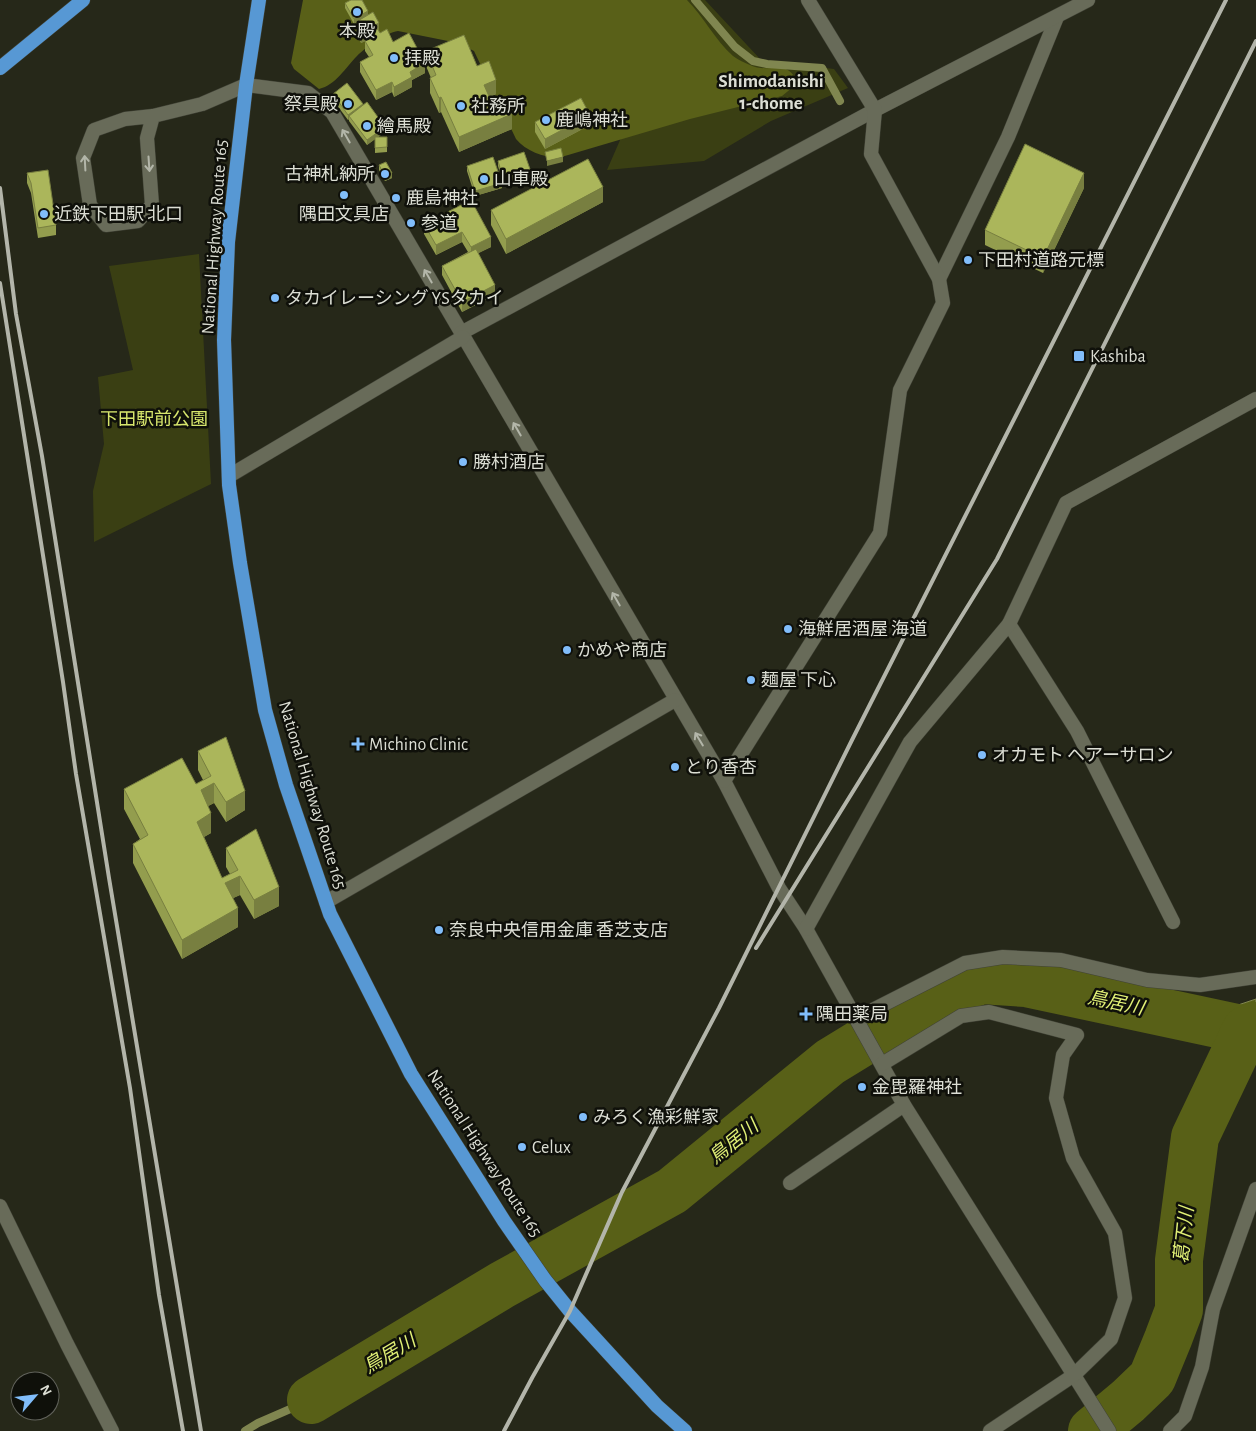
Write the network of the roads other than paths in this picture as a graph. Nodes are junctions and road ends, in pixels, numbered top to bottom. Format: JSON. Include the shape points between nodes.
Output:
{"nodes":[{"id":1,"x":84,"y":0,"type":"edge"},
{"id":2,"x":808,"y":0,"type":"edge"},
{"id":3,"x":1088,"y":0,"type":"edge"},
{"id":4,"x":258,"y":3,"type":"edge"},
{"id":5,"x":1057,"y":16,"type":"junction"},
{"id":6,"x":0,"y":68,"type":"edge"},
{"id":7,"x":246,"y":85,"type":"junction"},
{"id":8,"x":875,"y":110,"type":"junction"},
{"id":9,"x":153,"y":116,"type":"junction"},
{"id":10,"x":939,"y":279,"type":"junction"},
{"id":11,"x":462,"y":335,"type":"junction"},
{"id":12,"x":1256,"y":399,"type":"edge"},
{"id":13,"x":229,"y":476,"type":"junction"},
{"id":14,"x":1009,"y":624,"type":"junction"},
{"id":15,"x":675,"y":700,"type":"junction"},
{"id":16,"x":724,"y":781,"type":"junction"},
{"id":17,"x":326,"y":902,"type":"junction"},
{"id":18,"x":1173,"y":922,"type":"dead end"},
{"id":19,"x":806,"y":929,"type":"junction"},
{"id":20,"x":1256,"y":977,"type":"edge"},
{"id":21,"x":857,"y":1018,"type":"junction"},
{"id":22,"x":882,"y":1064,"type":"junction"},
{"id":23,"x":904,"y":1105,"type":"junction"},
{"id":24,"x":790,"y":1183,"type":"dead end"},
{"id":25,"x":1256,"y":1189,"type":"edge"},
{"id":26,"x":0,"y":1206,"type":"edge"},
{"id":27,"x":5,"y":1228,"type":"edge"},
{"id":28,"x":1074,"y":1375,"type":"junction"},
{"id":29,"x":112,"y":1431,"type":"edge"},
{"id":30,"x":685,"y":1431,"type":"edge"},
{"id":31,"x":990,"y":1431,"type":"edge"},
{"id":32,"x":1109,"y":1431,"type":"edge"},
{"id":33,"x":1170,"y":1431,"type":"edge"}],
"edges":[{"from":1,"to":6,"type":"highway"},
{"from":2,"to":8,"type":"street"},
{"from":3,"to":5,"type":"street"},
{"from":4,"to":7,"type":"highway","name":"National Highway Route 165"},
{"from":5,"to":8,"type":"street"},
{"from":5,"to":10,"type":"street","via":[[1008,137]]},
{"from":7,"to":9,"type":"street","via":[[202,104]]},
{"from":11,"to":7,"type":"street","one_way":true,"via":[[332,112],[308,93]]},
{"from":7,"to":13,"type":"highway","name":"National Highway Route 165","via":[[228,252],[224,340]]},
{"from":8,"to":10,"type":"street","via":[[871,154]]},
{"from":8,"to":11,"type":"street"},
{"from":9,"to":9,"type":"street","one_way":true,"via":[[147,138],[152,205],[138,221],[106,226],[90,205],[83,158],[94,130],[126,119]]},
{"from":10,"to":16,"type":"street","via":[[943,303],[900,390],[880,533]]},
{"from":11,"to":13,"type":"street"},
{"from":15,"to":11,"type":"street","one_way":true},
{"from":12,"to":14,"type":"street","via":[[1066,503]]},
{"from":13,"to":17,"type":"highway","name":"National Highway Route 165","via":[[265,710]]},
{"from":14,"to":18,"type":"street","via":[[1077,731]]},
{"from":14,"to":19,"type":"street","via":[[910,742]]},
{"from":16,"to":15,"type":"street","one_way":true},
{"from":15,"to":17,"type":"street"},
{"from":16,"to":19,"type":"street","via":[[779,888]]},
{"from":17,"to":30,"type":"highway","name":"National Highway Route 165","via":[[411,1074],[504,1221],[570,1311]]},
{"from":19,"to":21,"type":"street"},
{"from":20,"to":21,"type":"street","via":[[1200,985],[1147,980],[1061,960],[1003,957],[965,963]]},
{"from":21,"to":22,"type":"street"},
{"from":22,"to":23,"type":"street"},
{"from":22,"to":28,"type":"street","via":[[961,1016],[989,1012],[1078,1035],[1063,1055],[1056,1098],[1073,1158],[1115,1233],[1125,1298],[1110,1339]]},
{"from":23,"to":24,"type":"street"},
{"from":23,"to":28,"type":"street"},
{"from":25,"to":33,"type":"street","via":[[1213,1309],[1200,1376],[1185,1416]]},
{"from":26,"to":27,"type":"street"},
{"from":27,"to":29,"type":"street"},
{"from":28,"to":31,"type":"street"},
{"from":28,"to":32,"type":"street"}]}
